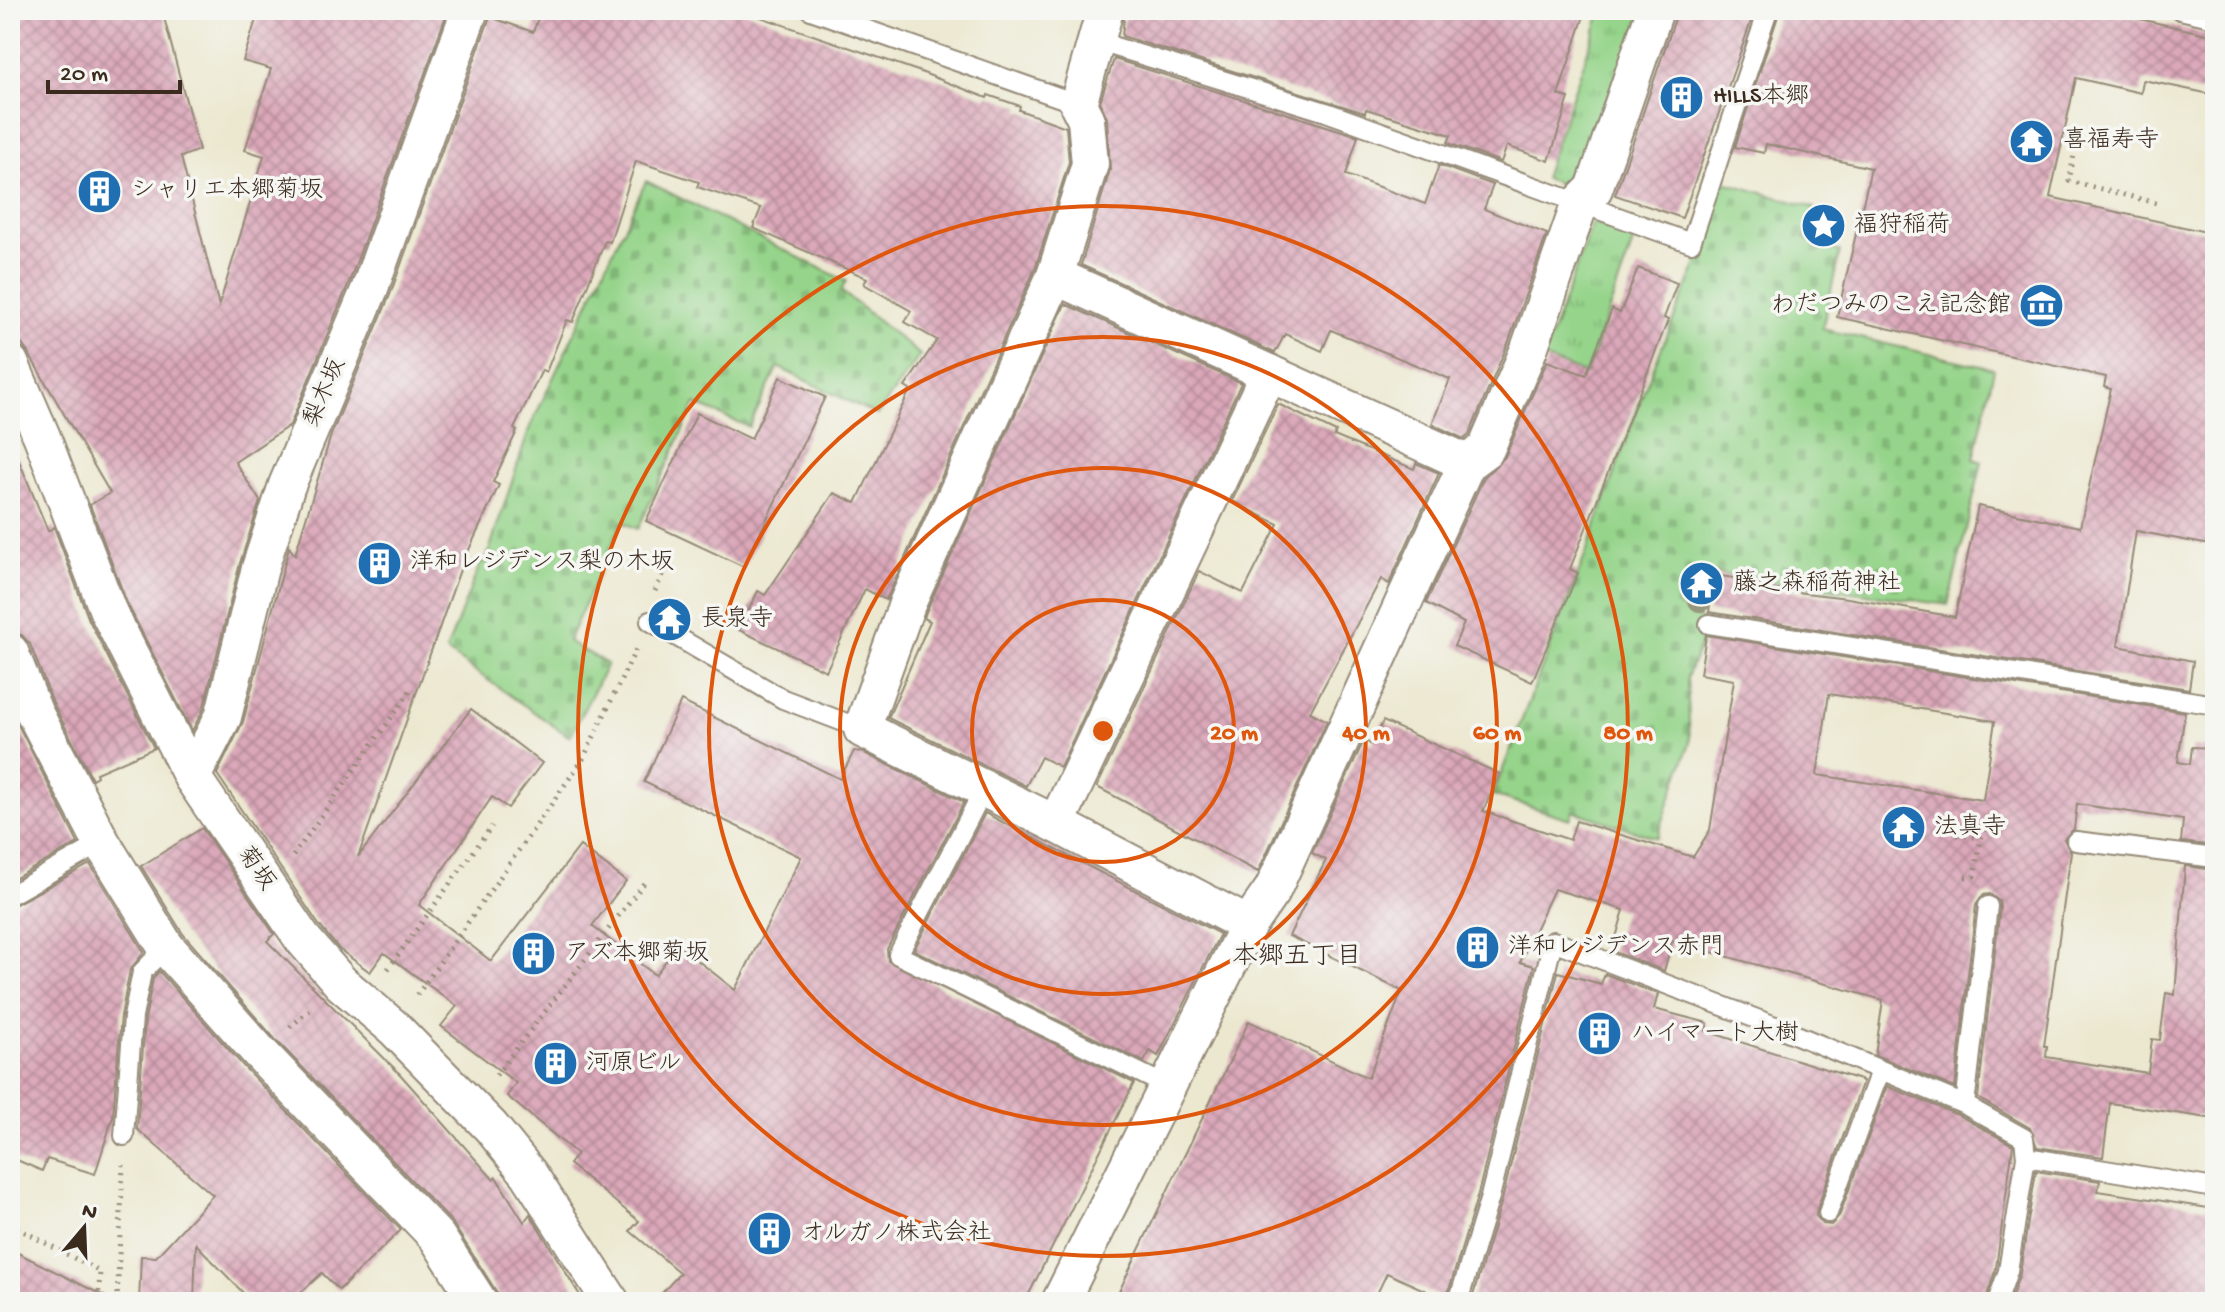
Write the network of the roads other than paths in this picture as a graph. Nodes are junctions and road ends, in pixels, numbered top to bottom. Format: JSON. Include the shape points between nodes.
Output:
{"nodes":[{"id":1,"x":470,"y":10,"type":"edge"},
{"id":2,"x":811,"y":10,"type":"edge"},
{"id":3,"x":1655,"y":10,"type":"edge"},
{"id":4,"x":1768,"y":10,"type":"edge"},
{"id":5,"x":2180,"y":10,"type":"edge"},
{"id":6,"x":2215,"y":18,"type":"edge"},
{"id":7,"x":1100,"y":26,"type":"edge"},
{"id":8,"x":1078,"y":104,"type":"junction"},
{"id":9,"x":1580,"y":203,"type":"junction"},
{"id":10,"x":1055,"y":276,"type":"junction"},
{"id":11,"x":10,"y":363,"type":"edge"},
{"id":12,"x":1269,"y":373,"type":"junction"},
{"id":13,"x":1467,"y":463,"type":"junction"},
{"id":14,"x":650,"y":621,"type":"road end"},
{"id":15,"x":1709,"y":624,"type":"dead end"},
{"id":16,"x":10,"y":652,"type":"edge"},
{"id":17,"x":2215,"y":705,"type":"edge"},
{"id":18,"x":862,"y":729,"type":"junction"},
{"id":19,"x":192,"y":777,"type":"junction"},
{"id":20,"x":984,"y":789,"type":"junction"},
{"id":21,"x":1056,"y":824,"type":"junction"},
{"id":22,"x":2076,"y":841,"type":"dead end"},
{"id":23,"x":102,"y":843,"type":"junction"},
{"id":24,"x":2215,"y":858,"type":"edge"},
{"id":25,"x":10,"y":895,"type":"edge"},
{"id":26,"x":1988,"y":906,"type":"dead end"},
{"id":27,"x":1248,"y":925,"type":"junction"},
{"id":28,"x":166,"y":947,"type":"junction"},
{"id":29,"x":1880,"y":1071,"type":"junction"},
{"id":30,"x":1167,"y":1086,"type":"junction"},
{"id":31,"x":1965,"y":1105,"type":"junction"},
{"id":32,"x":124,"y":1136,"type":"road end"},
{"id":33,"x":2026,"y":1157,"type":"junction"},
{"id":34,"x":2215,"y":1188,"type":"edge"},
{"id":35,"x":1828,"y":1213,"type":"dead end"},
{"id":36,"x":479,"y":1302,"type":"edge"},
{"id":37,"x":611,"y":1302,"type":"edge"},
{"id":38,"x":1060,"y":1302,"type":"edge"},
{"id":39,"x":1458,"y":1302,"type":"edge"},
{"id":40,"x":1997,"y":1302,"type":"edge"}],
"edges":[{"from":1,"to":19,"type":"street","name":"梨木坂","via":[[370,288],[287,485],[223,717]]},
{"from":2,"to":8,"type":"lane"},
{"from":3,"to":9,"type":"street","via":[[1594,189]]},
{"from":4,"to":9,"type":"lane","via":[[1691,243]]},
{"from":5,"to":6,"type":"lane"},
{"from":7,"to":8,"type":"street"},
{"from":7,"to":9,"type":"lane"},
{"from":8,"to":10,"type":"street","via":[[1086,120],[1090,164]]},
{"from":9,"to":13,"type":"street","via":[[1517,378],[1486,449]]},
{"from":10,"to":12,"type":"street"},
{"from":10,"to":18,"type":"street","via":[[907,604]]},
{"from":11,"to":19,"type":"street","name":"菊坂","via":[[108,611]]},
{"from":12,"to":13,"type":"street"},
{"from":12,"to":21,"type":"street"},
{"from":13,"to":27,"type":"street","via":[[1273,889]]},
{"from":14,"to":18,"type":"lane","via":[[783,699]]},
{"from":15,"to":17,"type":"lane"},
{"from":16,"to":23,"type":"street","via":[[34,712]]},
{"from":18,"to":20,"type":"street"},
{"from":19,"to":37,"type":"street","name":"菊坂","via":[[302,938],[471,1107],[529,1174]]},
{"from":20,"to":21,"type":"street"},
{"from":20,"to":30,"type":"lane","via":[[898,955]]},
{"from":21,"to":27,"type":"street"},
{"from":22,"to":24,"type":"lane"},
{"from":23,"to":25,"type":"lane"},
{"from":23,"to":28,"type":"street"},
{"from":26,"to":31,"type":"lane"},
{"from":27,"to":30,"type":"street"},
{"from":28,"to":32,"type":"lane","via":[[142,972],[133,1017]]},
{"from":28,"to":36,"type":"street","via":[[437,1237]]},
{"from":29,"to":31,"type":"lane"},
{"from":29,"to":35,"type":"lane"},
{"from":29,"to":39,"type":"lane","via":[[1553,941],[1490,1197]]},
{"from":30,"to":38,"type":"street"},
{"from":31,"to":33,"type":"lane","via":[[2024,1138]]},
{"from":33,"to":34,"type":"lane"},
{"from":33,"to":40,"type":"lane","via":[[2008,1271]]}]}
